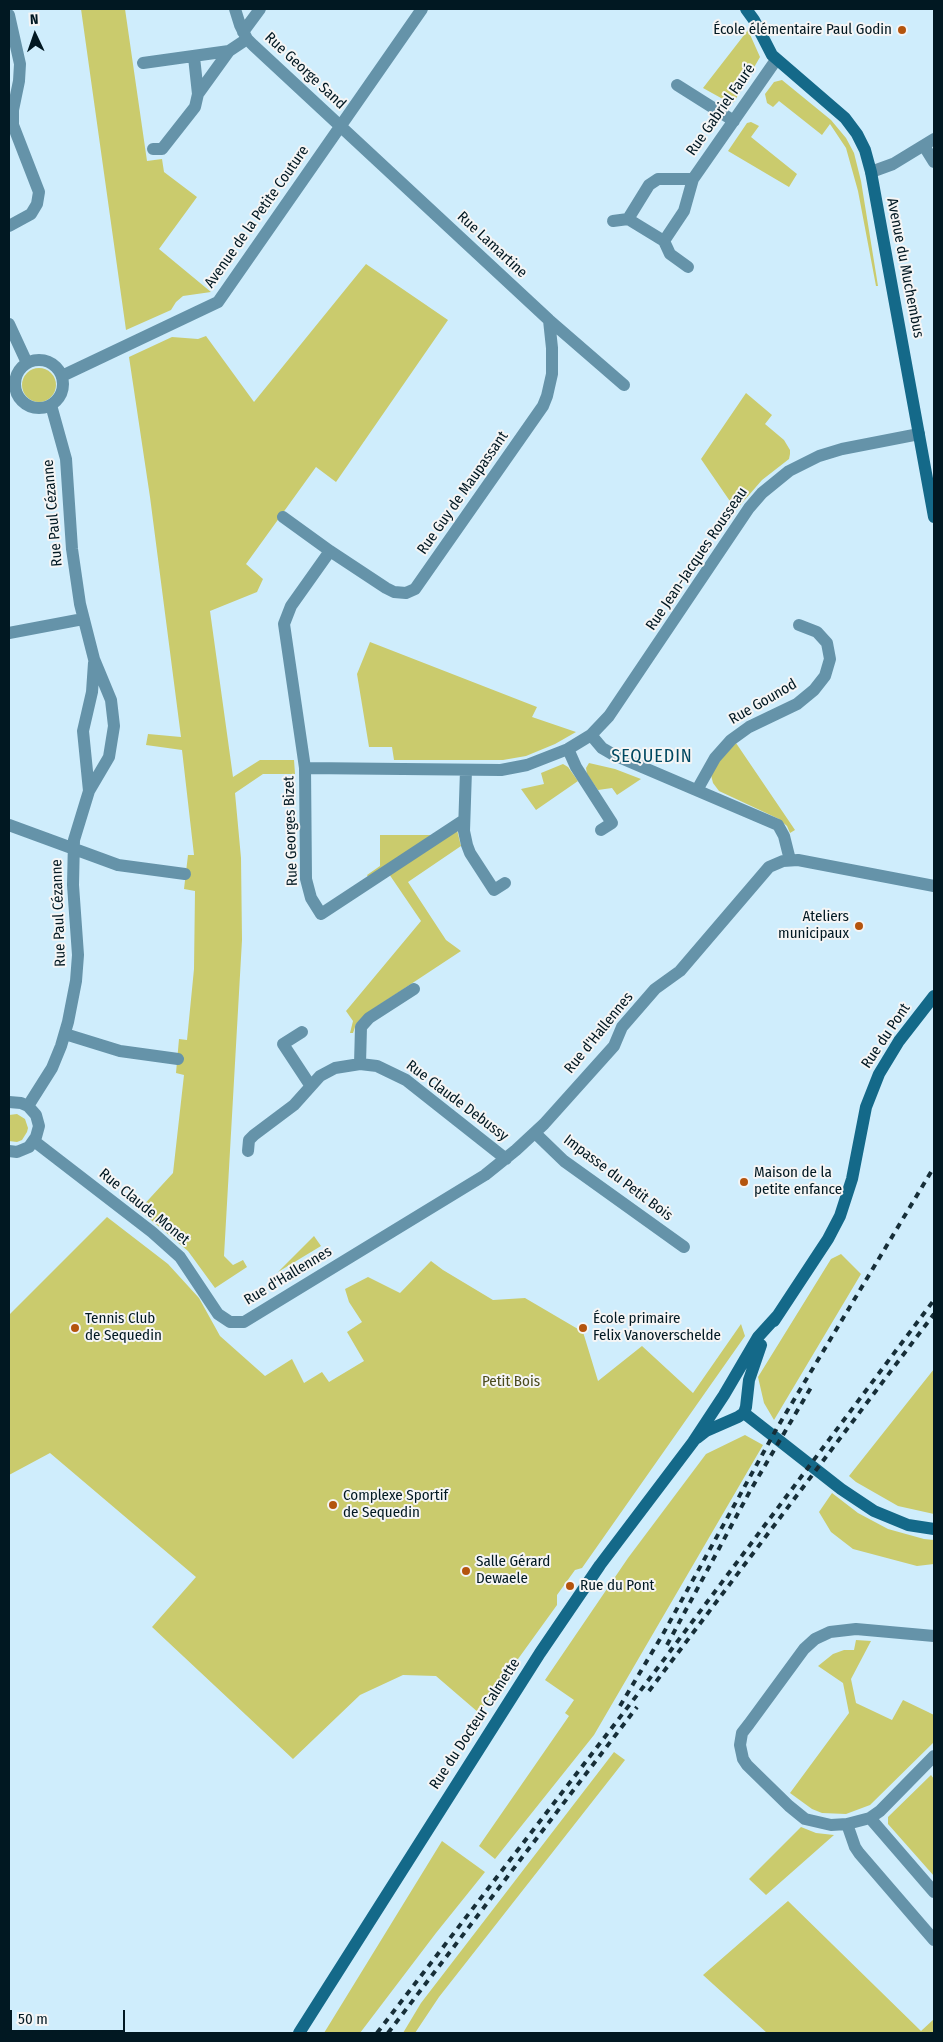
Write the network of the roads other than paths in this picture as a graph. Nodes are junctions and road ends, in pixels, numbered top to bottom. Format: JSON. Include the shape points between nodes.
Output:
{"nodes":[{"id":1,"x":235,"y":9,"type":"edge"},
{"id":2,"x":260,"y":9,"type":"edge"},
{"id":3,"x":422,"y":9,"type":"edge"},
{"id":4,"x":746,"y":9,"type":"edge"},
{"id":5,"x":9,"y":16,"type":"edge"},
{"id":6,"x":245,"y":36,"type":"junction"},
{"id":7,"x":229,"y":51,"type":"junction"},
{"id":8,"x":14,"y":55,"type":"edge"},
{"id":9,"x":194,"y":57,"type":"junction"},
{"id":10,"x":776,"y":60,"type":"junction"},
{"id":11,"x":143,"y":63,"type":"dead end"},
{"id":12,"x":677,"y":85,"type":"dead end"},
{"id":13,"x":198,"y":94,"type":"junction"},
{"id":14,"x":734,"y":121,"type":"junction"},
{"id":15,"x":340,"y":126,"type":"junction"},
{"id":16,"x":929,"y":143,"type":"edge"},
{"id":17,"x":154,"y":149,"type":"dead end"},
{"id":18,"x":934,"y":162,"type":"edge"},
{"id":19,"x":871,"y":172,"type":"junction"},
{"id":20,"x":693,"y":179,"type":"junction"},
{"id":21,"x":628,"y":219,"type":"junction"},
{"id":22,"x":613,"y":221,"type":"dead end"},
{"id":23,"x":9,"y":226,"type":"edge"},
{"id":24,"x":664,"y":241,"type":"junction"},
{"id":25,"x":688,"y":266,"type":"dead end"},
{"id":26,"x":549,"y":320,"type":"junction"},
{"id":27,"x":9,"y":324,"type":"edge"},
{"id":28,"x":27,"y":362,"type":"junction"},
{"id":29,"x":62,"y":376,"type":"junction"},
{"id":30,"x":624,"y":385,"type":"dead end"},
{"id":31,"x":51,"y":405,"type":"junction"},
{"id":32,"x":919,"y":434,"type":"junction"},
{"id":33,"x":283,"y":517,"type":"dead end"},
{"id":34,"x":934,"y":517,"type":"edge"},
{"id":35,"x":330,"y":552,"type":"junction"},
{"id":36,"x":83,"y":619,"type":"junction"},
{"id":37,"x":799,"y":625,"type":"dead end"},
{"id":38,"x":9,"y":633,"type":"edge"},
{"id":39,"x":94,"y":658,"type":"junction"},
{"id":40,"x":591,"y":735,"type":"junction"},
{"id":41,"x":568,"y":749,"type":"junction"},
{"id":42,"x":305,"y":768,"type":"junction"},
{"id":43,"x":466,"y":770,"type":"junction"},
{"id":44,"x":697,"y":790,"type":"junction"},
{"id":45,"x":89,"y":791,"type":"junction"},
{"id":46,"x":464,"y":820,"type":"junction"},
{"id":47,"x":9,"y":825,"type":"edge"},
{"id":48,"x":601,"y":830,"type":"dead end"},
{"id":49,"x":73,"y":850,"type":"junction"},
{"id":50,"x":790,"y":860,"type":"junction"},
{"id":51,"x":186,"y":874,"type":"dead end"},
{"id":52,"x":505,"y":883,"type":"dead end"},
{"id":53,"x":934,"y":886,"type":"edge"},
{"id":54,"x":414,"y":989,"type":"dead end"},
{"id":55,"x":934,"y":996,"type":"edge"},
{"id":56,"x":302,"y":1032,"type":"dead end"},
{"id":57,"x":66,"y":1034,"type":"junction"},
{"id":58,"x":178,"y":1059,"type":"dead end"},
{"id":59,"x":360,"y":1064,"type":"junction"},
{"id":60,"x":310,"y":1085,"type":"junction"},
{"id":61,"x":9,"y":1102,"type":"edge"},
{"id":62,"x":28,"y":1106,"type":"junction"},
{"id":63,"x":535,"y":1133,"type":"junction"},
{"id":64,"x":34,"y":1140,"type":"junction"},
{"id":65,"x":248,"y":1151,"type":"dead end"},
{"id":66,"x":9,"y":1152,"type":"edge"},
{"id":67,"x":506,"y":1159,"type":"junction"},
{"id":68,"x":684,"y":1247,"type":"dead end"},
{"id":69,"x":778,"y":1315,"type":"junction"},
{"id":70,"x":244,"y":1322,"type":"joint"},
{"id":71,"x":722,"y":1398,"type":"junction"},
{"id":72,"x":742,"y":1410,"type":"junction"},
{"id":73,"x":693,"y":1442,"type":"junction"},
{"id":74,"x":934,"y":1529,"type":"edge"},
{"id":75,"x":934,"y":1636,"type":"edge"},
{"id":76,"x":934,"y":1756,"type":"edge"},
{"id":77,"x":870,"y":1818,"type":"junction"},
{"id":78,"x":847,"y":1824,"type":"junction"},
{"id":79,"x":934,"y":1892,"type":"edge"},
{"id":80,"x":934,"y":1940,"type":"edge"},
{"id":81,"x":299,"y":2033,"type":"edge"}],
"edges":[{"from":1,"to":6,"type":"street","name":"Rue George Sand"},
{"from":2,"to":6,"type":"street","name":"Rue George Sand"},
{"from":3,"to":15,"type":"street","name":"Avenue de la Petite Couture"},
{"from":4,"to":10,"type":"street","name":"Avenue du Muchembus"},
{"from":5,"to":8,"type":"street"},
{"from":6,"to":7,"type":"street","name":"Rue George Sand"},
{"from":6,"to":15,"type":"street","name":"Rue George Sand"},
{"from":7,"to":9,"type":"street","name":"Rue George Sand"},
{"from":7,"to":13,"type":"street","name":"Rue George Sand"},
{"from":8,"to":23,"type":"street","via":[[20,71],[13,124],[39,197],[32,214]]},
{"from":9,"to":11,"type":"street","name":"Rue George Sand"},
{"from":9,"to":13,"type":"street"},
{"from":10,"to":14,"type":"street","name":"Rue Gabriel Fauré"},
{"from":10,"to":19,"type":"street","name":"Avenue du Muchembus","via":[[845,118],[861,142]]},
{"from":12,"to":14,"type":"street"},
{"from":13,"to":17,"type":"street","name":"Rue George Sand","via":[[195,106],[162,148]]},
{"from":14,"to":20,"type":"street","name":"Rue Gabriel Fauré"},
{"from":15,"to":26,"type":"street","name":"Rue Lamartine"},
{"from":15,"to":29,"type":"street","name":"Avenue de la Petite Couture","via":[[218,302]]},
{"from":16,"to":18,"type":"street"},
{"from":16,"to":19,"type":"street","via":[[893,164]]},
{"from":19,"to":32,"type":"street","name":"Avenue du Muchembus"},
{"from":20,"to":21,"type":"street","name":"Rue Gabriel Fauré","via":[[664,178],[653,182]]},
{"from":20,"to":24,"type":"street","name":"Rue Gabriel Fauré","via":[[684,210]]},
{"from":21,"to":22,"type":"street"},
{"from":21,"to":24,"type":"street"},
{"from":24,"to":25,"type":"street","via":[[670,254]]},
{"from":26,"to":30,"type":"street","name":"Rue Lamartine"},
{"from":26,"to":35,"type":"street","name":"Rue Guy de Maupassant","via":[[552,374],[541,410],[415,589],[406,593],[386,588]]},
{"from":27,"to":28,"type":"street"},
{"from":28,"to":29,"type":"street","via":[[52,363]]},
{"from":28,"to":31,"type":"street","via":[[15,379],[14,386],[20,399],[31,407]]},
{"from":29,"to":31,"type":"street","via":[[63,389]]},
{"from":31,"to":36,"type":"street","name":"Rue Paul Cézanne","via":[[66,458],[72,549]]},
{"from":32,"to":34,"type":"street","name":"Avenue du Muchembus"},
{"from":32,"to":40,"type":"street","name":"Rue Jean-Jacques Rousseau","via":[[819,456],[790,471],[762,493],[620,701]]},
{"from":33,"to":35,"type":"street","name":"Rue Guy de Maupassant"},
{"from":35,"to":42,"type":"street","name":"Rue Georges Bizet","via":[[291,606],[284,624]]},
{"from":36,"to":38,"type":"street"},
{"from":36,"to":39,"type":"street","name":"Rue Paul Cézanne"},
{"from":37,"to":44,"type":"street","name":"Rue Gounod","via":[[817,632],[827,643],[830,660],[825,676],[797,704],[749,727],[731,740],[715,758]]},
{"from":39,"to":45,"type":"street","name":"Rue Paul Cézanne","via":[[92,692],[83,731]]},
{"from":39,"to":45,"type":"street","name":"Rue Paul Cézanne","via":[[107,689],[114,726],[109,757]]},
{"from":40,"to":41,"type":"street","name":"Rue Jean-Jacques Rousseau"},
{"from":40,"to":44,"type":"street","via":[[614,756]]},
{"from":41,"to":43,"type":"street","name":"Rue Jean-Jacques Rousseau","via":[[515,768]]},
{"from":41,"to":48,"type":"street","via":[[612,823]]},
{"from":42,"to":43,"type":"street","name":"Rue Jean-Jacques Rousseau"},
{"from":42,"to":46,"type":"street","name":"Rue Georges Bizet","via":[[306,879],[311,898],[321,914]]},
{"from":43,"to":46,"type":"street"},
{"from":44,"to":50,"type":"street","via":[[778,825]]},
{"from":45,"to":49,"type":"street","name":"Rue Paul Cézanne"},
{"from":46,"to":52,"type":"street","via":[[470,853],[494,890]]},
{"from":47,"to":49,"type":"street","name":"Rue Paul Cézanne"},
{"from":49,"to":51,"type":"street","name":"Rue Paul Cézanne","via":[[127,867]]},
{"from":49,"to":57,"type":"street","name":"Rue Paul Cézanne","via":[[72,885],[78,955]]},
{"from":50,"to":53,"type":"street"},
{"from":50,"to":63,"type":"street","name":"Rue d'Hallennes","via":[[777,863],[765,872],[680,971],[656,989],[622,1027],[614,1046]]},
{"from":54,"to":59,"type":"street","via":[[369,1018],[361,1027]]},
{"from":55,"to":69,"type":"street","name":"Rue du Pont","via":[[899,1041],[879,1074],[866,1107],[852,1179],[840,1216]]},
{"from":56,"to":60,"type":"street","via":[[283,1044]]},
{"from":57,"to":58,"type":"street","via":[[120,1051]]},
{"from":57,"to":62,"type":"street","name":"Rue Paul Cézanne","via":[[52,1068]]},
{"from":59,"to":60,"type":"street","name":"Rue Claude Debussy","via":[[335,1068]]},
{"from":59,"to":67,"type":"street","name":"Rue Claude Debussy","via":[[377,1066],[406,1080]]},
{"from":60,"to":65,"type":"street","name":"Rue Claude Debussy","via":[[294,1105],[254,1135]]},
{"from":61,"to":62,"type":"street"},
{"from":62,"to":64,"type":"street","via":[[38,1122],[38,1134]]},
{"from":63,"to":67,"type":"street","name":"Rue d'Hallennes"},
{"from":63,"to":68,"type":"street","name":"Impasse du Petit Bois","via":[[564,1161]]},
{"from":64,"to":66,"type":"street","via":[[25,1149]]},
{"from":64,"to":70,"type":"street","name":"Rue Claude Monet","via":[[184,1261],[218,1314],[230,1322]]},
{"from":67,"to":70,"type":"street","name":"Rue d'Hallennes"},
{"from":69,"to":71,"type":"street","name":"Rue du Pont","via":[[758,1337]]},
{"from":69,"to":72,"type":"street","name":"Rue du Pont","via":[[757,1355]]},
{"from":71,"to":72,"type":"street","via":[[730,1392],[742,1395]]},
{"from":71,"to":72,"type":"street","via":[[720,1409],[730,1418]]},
{"from":71,"to":73,"type":"street","name":"Rue du Docteur Calmette"},
{"from":72,"to":73,"type":"street"},
{"from":72,"to":74,"type":"street","via":[[841,1489],[874,1510],[896,1521]]},
{"from":73,"to":81,"type":"street","name":"Rue du Docteur Calmette","via":[[540,1652]]},
{"from":75,"to":78,"type":"street","via":[[856,1628],[822,1636],[804,1650],[742,1733],[743,1759],[789,1806],[805,1819]]},
{"from":76,"to":77,"type":"street"},
{"from":77,"to":78,"type":"street"},
{"from":77,"to":79,"type":"street"},
{"from":78,"to":80,"type":"street","via":[[859,1853]]}]}
